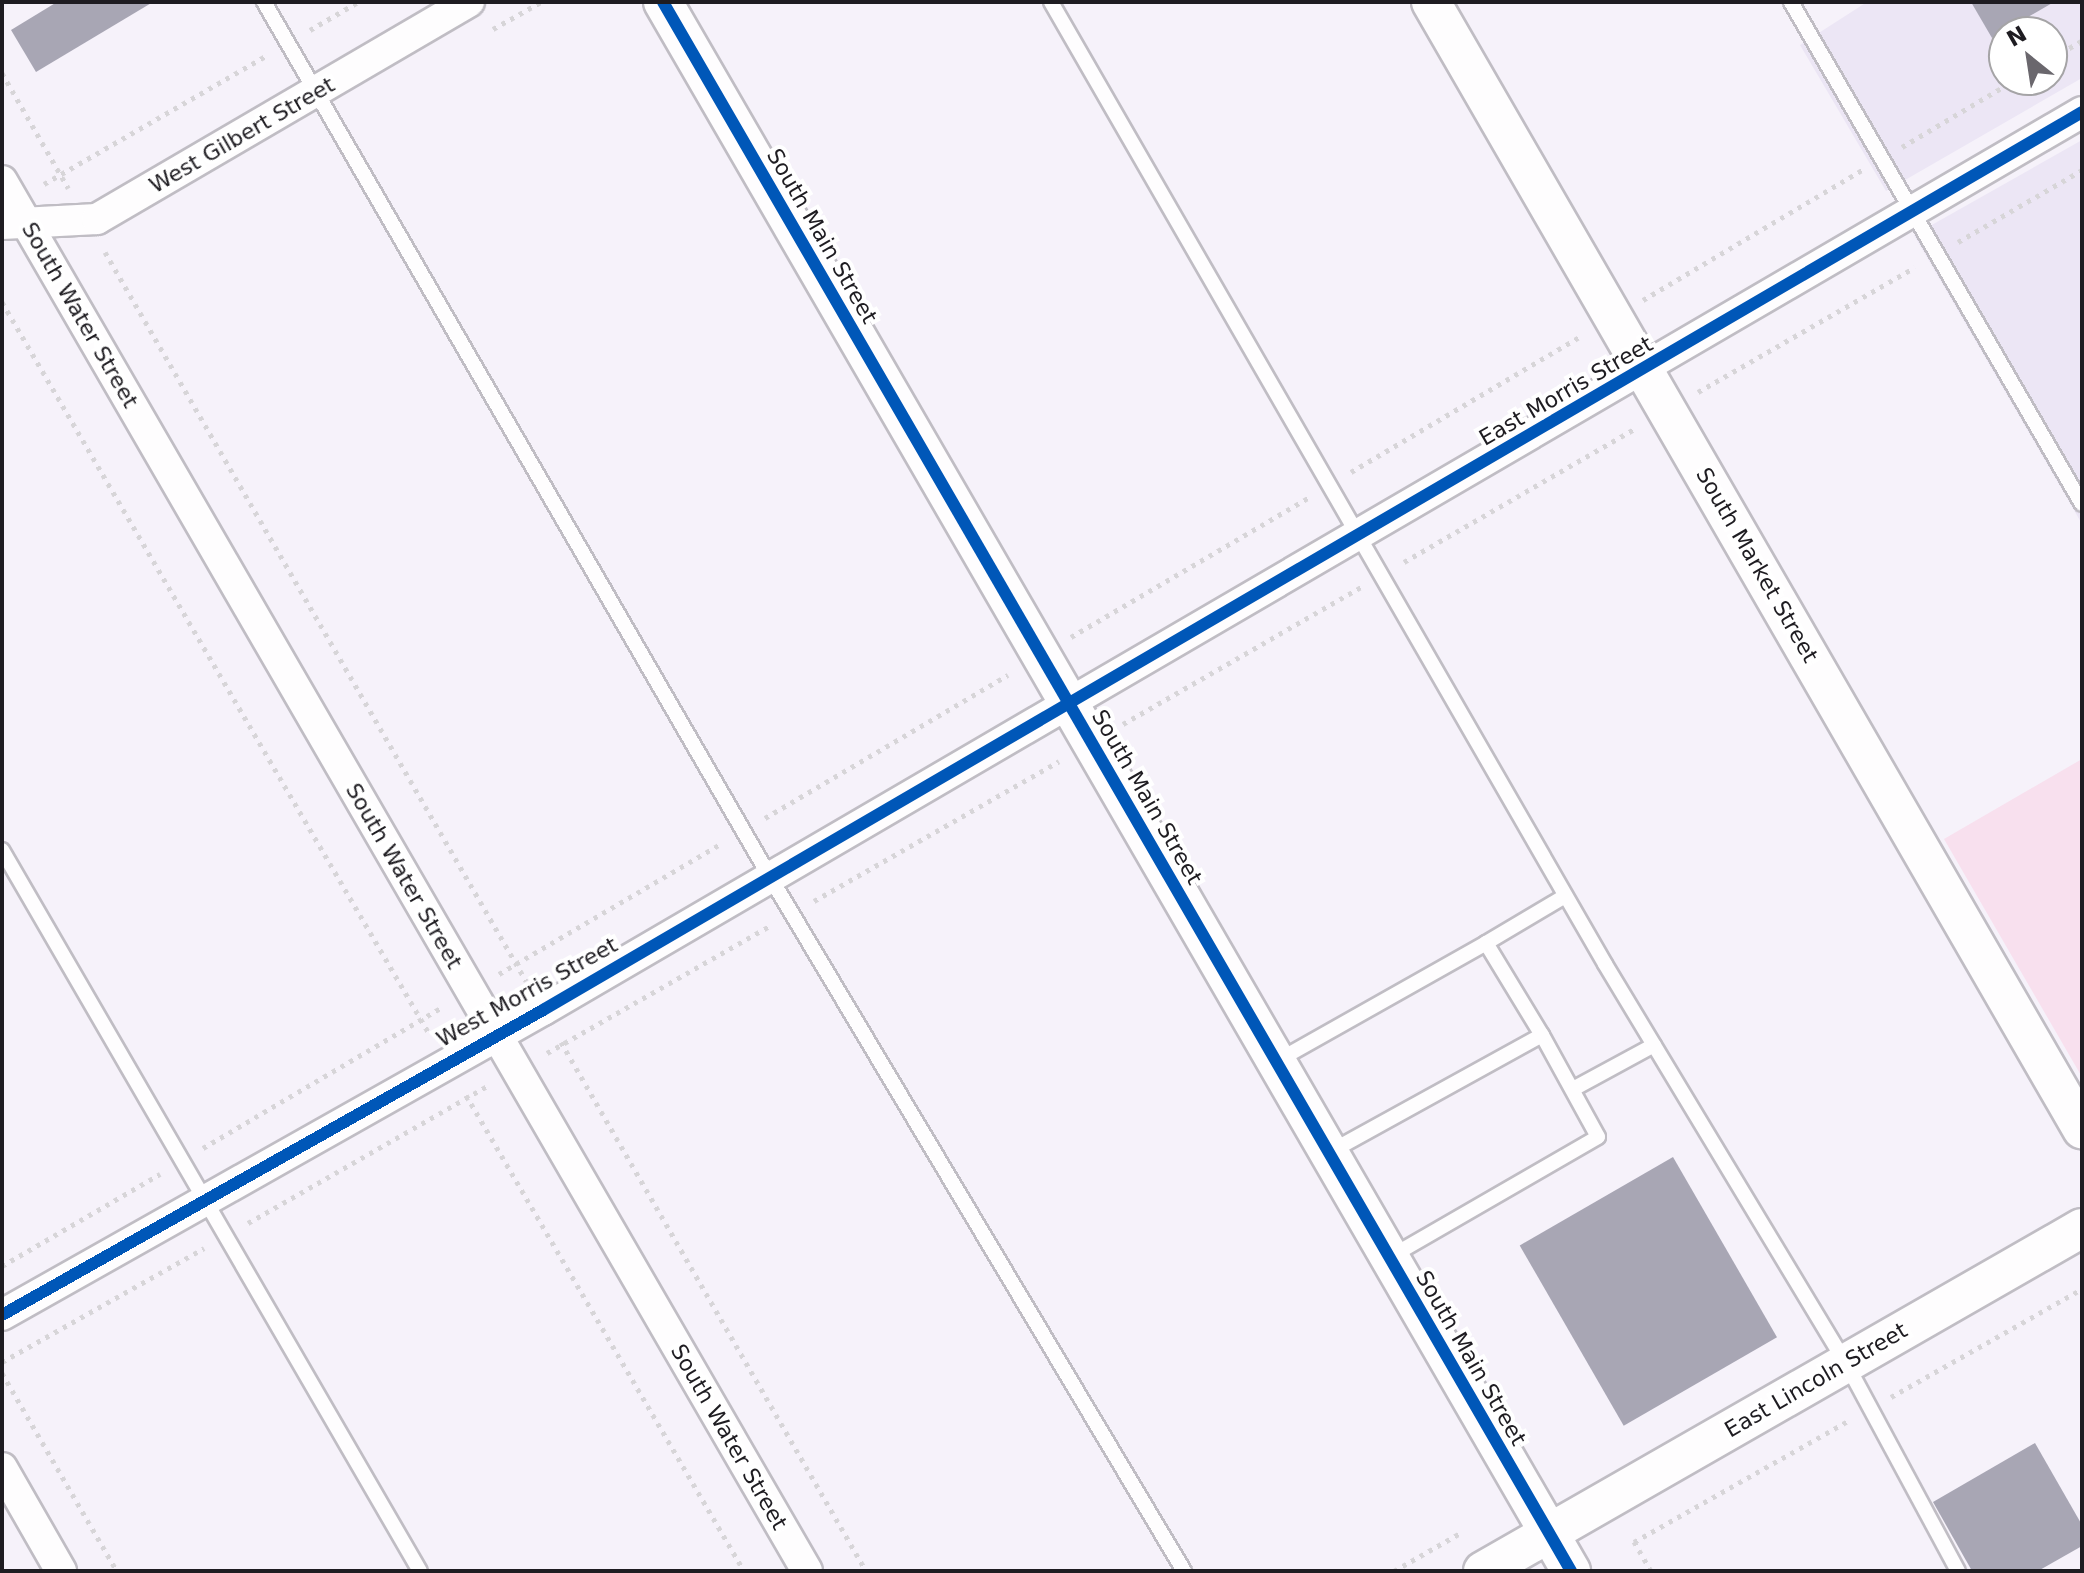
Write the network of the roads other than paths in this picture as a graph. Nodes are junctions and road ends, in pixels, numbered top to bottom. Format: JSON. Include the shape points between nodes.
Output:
{"nodes":[{"id":1,"x":264,"y":2,"type":"edge"},
{"id":2,"x":469,"y":2,"type":"edge"},
{"id":3,"x":663,"y":2,"type":"edge"},
{"id":4,"x":1051,"y":2,"type":"edge"},
{"id":5,"x":1431,"y":2,"type":"edge"},
{"id":6,"x":1791,"y":2,"type":"edge"},
{"id":7,"x":315,"y":92,"type":"junction"},
{"id":8,"x":2082,"y":112,"type":"edge"},
{"id":9,"x":6,"y":187,"type":"edge"},
{"id":10,"x":1912,"y":212,"type":"junction"},
{"id":11,"x":14,"y":223,"type":"edge"},
{"id":12,"x":1643,"y":369,"type":"junction"},
{"id":13,"x":2082,"y":504,"type":"edge"},
{"id":14,"x":1358,"y":536,"type":"junction"},
{"id":15,"x":1070,"y":702,"type":"junction"},
{"id":16,"x":2,"y":850,"type":"edge"},
{"id":17,"x":770,"y":877,"type":"junction"},
{"id":18,"x":1565,"y":896,"type":"junction"},
{"id":19,"x":1486,"y":943,"type":"junction"},
{"id":20,"x":496,"y":1034,"type":"junction"},
{"id":21,"x":1542,"y":1035,"type":"junction"},
{"id":22,"x":1654,"y":1045,"type":"junction"},
{"id":23,"x":1277,"y":1061,"type":"junction"},
{"id":24,"x":1573,"y":1089,"type":"junction"},
{"id":25,"x":2082,"y":1129,"type":"edge"},
{"id":26,"x":1330,"y":1153,"type":"junction"},
{"id":27,"x":204,"y":1199,"type":"junction"},
{"id":28,"x":2082,"y":1228,"type":"edge"},
{"id":29,"x":1390,"y":1257,"type":"junction"},
{"id":30,"x":2,"y":1315,"type":"edge"},
{"id":31,"x":1846,"y":1363,"type":"junction"},
{"id":32,"x":2,"y":1468,"type":"edge"},
{"id":33,"x":1549,"y":1532,"type":"junction"},
{"id":34,"x":61,"y":1571,"type":"edge"},
{"id":35,"x":420,"y":1571,"type":"edge"},
{"id":36,"x":807,"y":1571,"type":"edge"},
{"id":37,"x":1184,"y":1571,"type":"edge"},
{"id":38,"x":1483,"y":1571,"type":"edge"},
{"id":39,"x":1571,"y":1571,"type":"edge"},
{"id":40,"x":1958,"y":1571,"type":"edge"}],
"edges":[{"from":1,"to":7,"type":"lane"},
{"from":2,"to":7,"type":"street","name":"West Gilbert Street"},
{"from":3,"to":15,"type":"street","name":"South Main Street"},
{"from":4,"to":14,"type":"lane"},
{"from":5,"to":12,"type":"street","name":"South Market Street"},
{"from":6,"to":10,"type":"lane"},
{"from":7,"to":11,"type":"street","name":"West Gilbert Street","via":[[87,220]]},
{"from":7,"to":17,"type":"lane"},
{"from":8,"to":10,"type":"street","name":"East Morris Street"},
{"from":9,"to":11,"type":"street","name":"South Water Street"},
{"from":10,"to":12,"type":"street","name":"East Morris Street"},
{"from":10,"to":13,"type":"lane"},
{"from":11,"to":20,"type":"street","name":"South Water Street"},
{"from":12,"to":14,"type":"street","name":"East Morris Street"},
{"from":12,"to":25,"type":"street","name":"South Market Street"},
{"from":14,"to":15,"type":"street","name":"East Morris Street"},
{"from":14,"to":18,"type":"lane"},
{"from":15,"to":17,"type":"street","name":"West Morris Street"},
{"from":15,"to":23,"type":"street","name":"South Main Street"},
{"from":16,"to":27,"type":"lane"},
{"from":17,"to":20,"type":"street","name":"West Morris Street"},
{"from":17,"to":37,"type":"lane"},
{"from":18,"to":19,"type":"lane"},
{"from":18,"to":22,"type":"lane"},
{"from":19,"to":21,"type":"lane"},
{"from":19,"to":23,"type":"lane"},
{"from":20,"to":27,"type":"street","name":"West Morris Street"},
{"from":20,"to":36,"type":"street","name":"South Water Street"},
{"from":21,"to":24,"type":"lane"},
{"from":21,"to":26,"type":"lane"},
{"from":22,"to":24,"type":"lane"},
{"from":22,"to":31,"type":"lane"},
{"from":23,"to":26,"type":"street","name":"South Main Street"},
{"from":24,"to":29,"type":"lane","via":[[1598,1137]]},
{"from":26,"to":29,"type":"street","name":"South Main Street"},
{"from":27,"to":30,"type":"street","name":"West Morris Street"},
{"from":27,"to":35,"type":"lane"},
{"from":28,"to":31,"type":"street","name":"East Lincoln Street"},
{"from":29,"to":33,"type":"street","name":"South Main Street"},
{"from":31,"to":33,"type":"street","name":"East Lincoln Street"},
{"from":31,"to":40,"type":"lane"},
{"from":32,"to":34,"type":"street"},
{"from":33,"to":38,"type":"street","name":"East Lincoln Street"},
{"from":33,"to":39,"type":"street","name":"South Main Street"}]}
